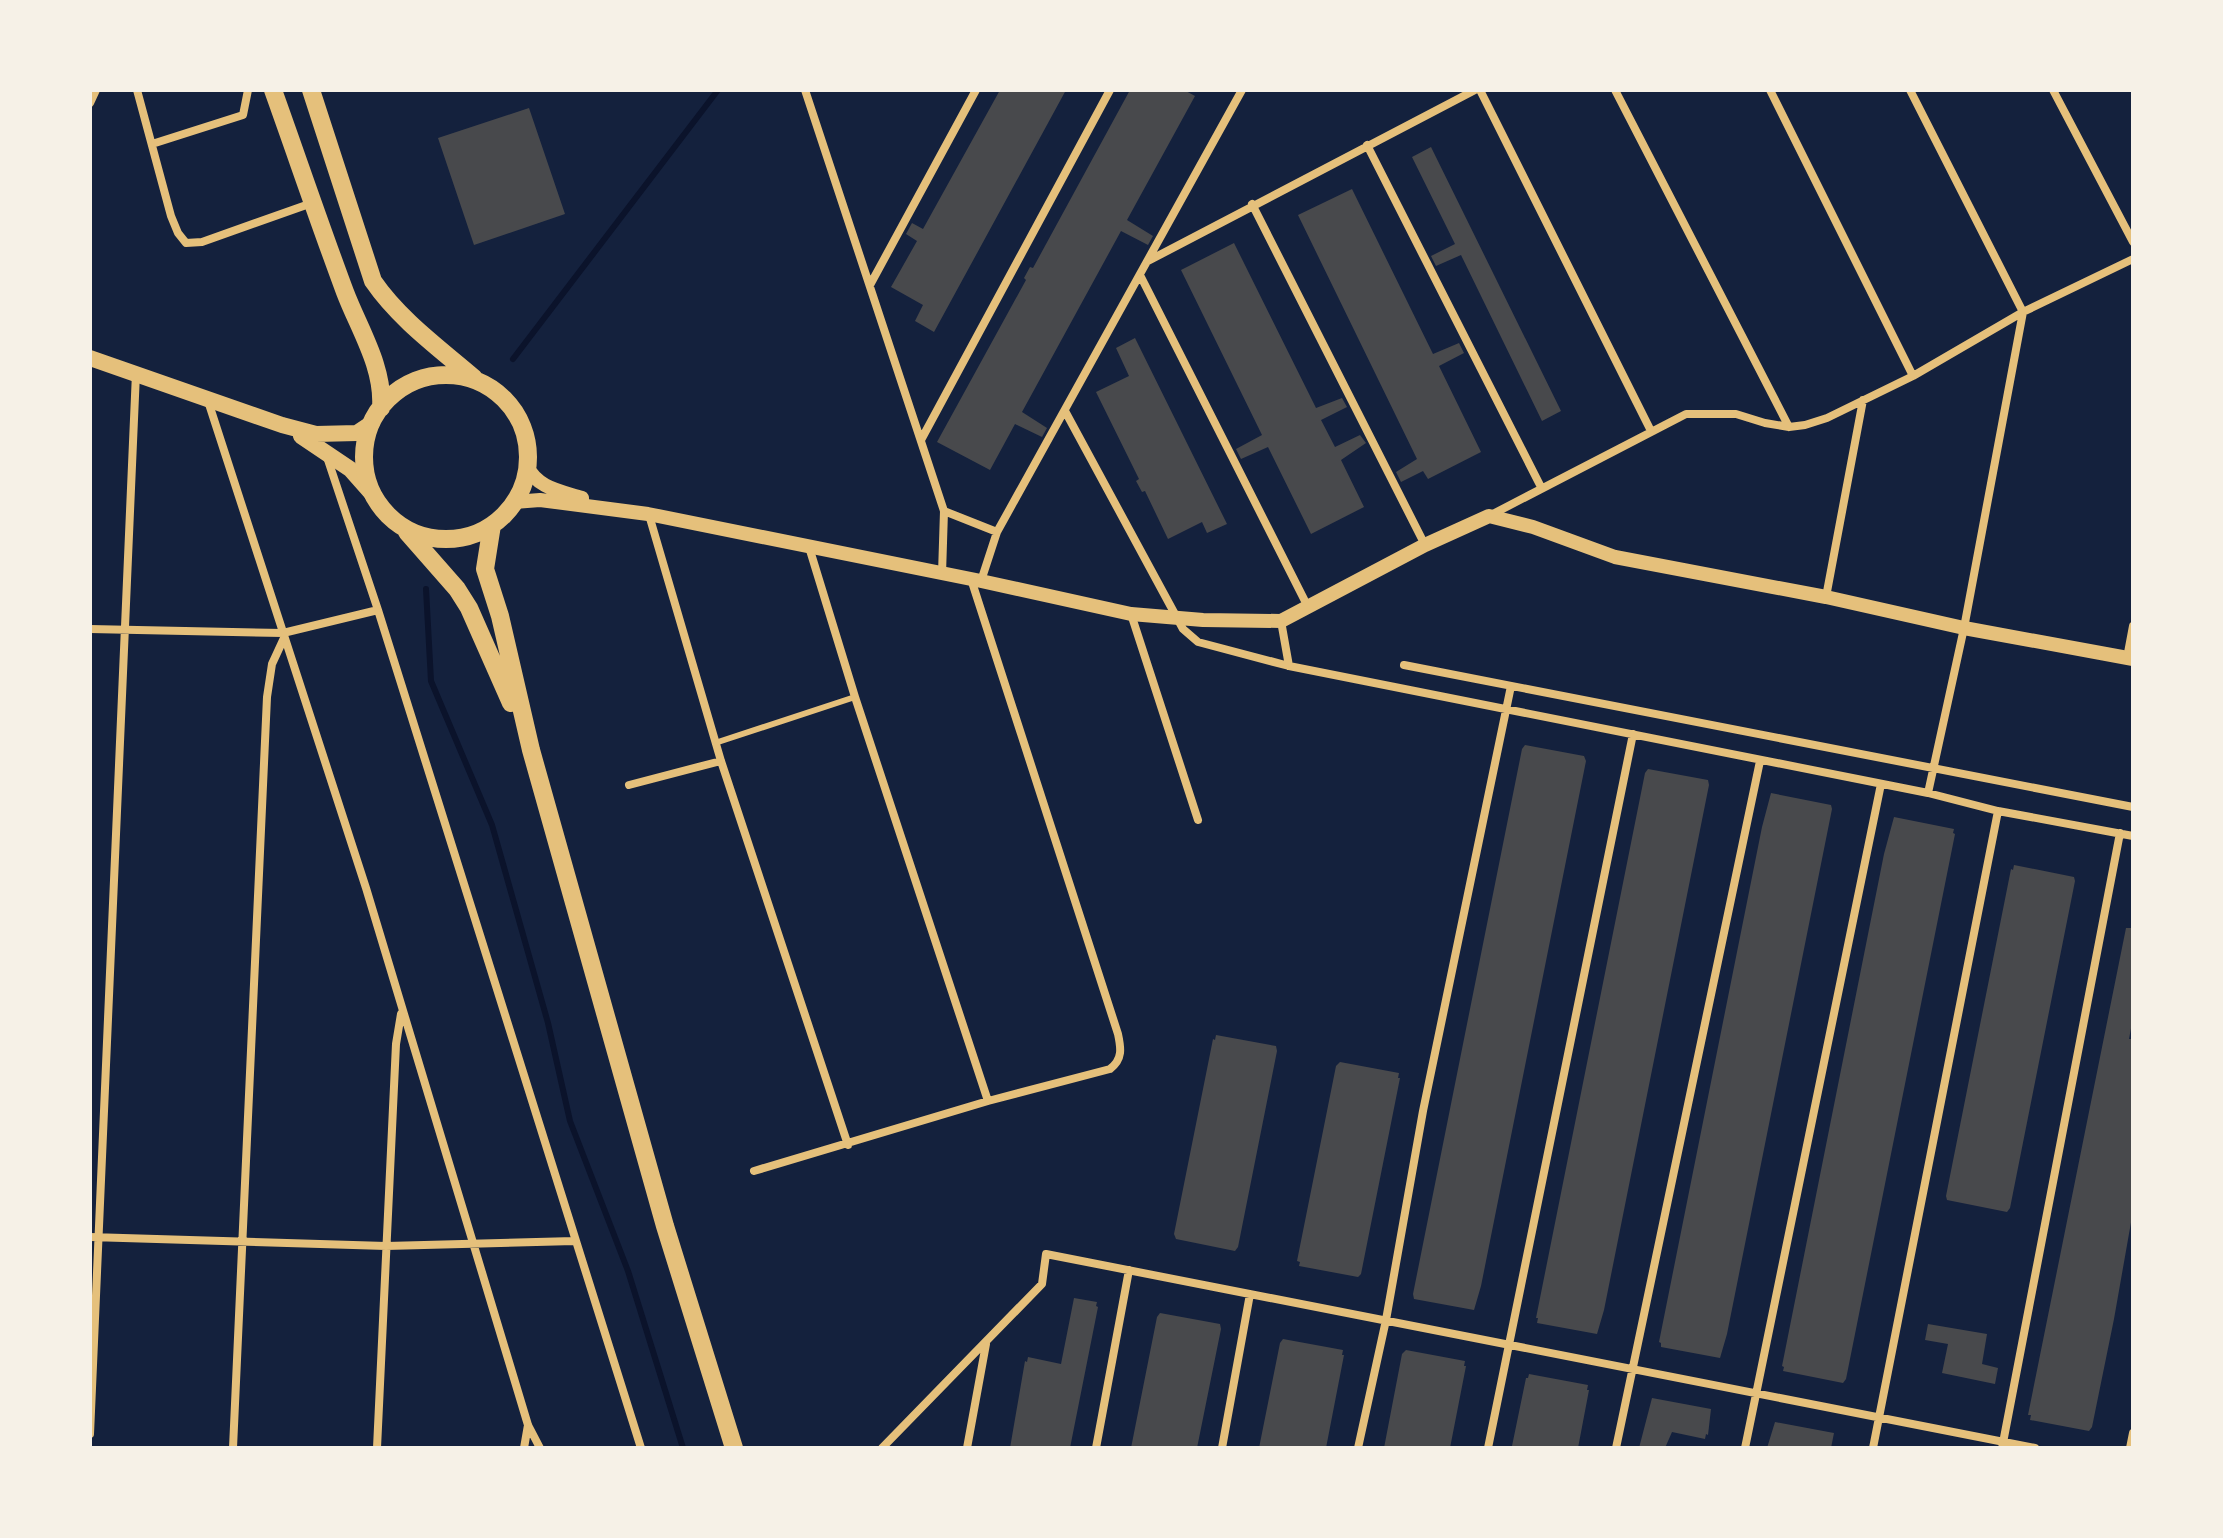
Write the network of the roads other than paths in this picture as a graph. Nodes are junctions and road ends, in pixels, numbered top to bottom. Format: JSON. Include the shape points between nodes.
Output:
{"nodes":[{"id":1,"x":96,"y":90,"type":"edge"},
{"id":2,"x":137,"y":90,"type":"edge"},
{"id":3,"x":248,"y":90,"type":"edge"},
{"id":4,"x":273,"y":90,"type":"edge"},
{"id":5,"x":311,"y":90,"type":"edge"},
{"id":6,"x":805,"y":90,"type":"edge"},
{"id":7,"x":976,"y":90,"type":"edge"},
{"id":8,"x":1110,"y":90,"type":"edge"},
{"id":9,"x":1242,"y":90,"type":"edge"},
{"id":10,"x":1477,"y":90,"type":"edge"},
{"id":11,"x":1615,"y":90,"type":"edge"},
{"id":12,"x":1770,"y":90,"type":"edge"},
{"id":13,"x":1910,"y":90,"type":"edge"},
{"id":14,"x":2053,"y":90,"type":"edge"},
{"id":15,"x":90,"y":103,"type":"edge"},
{"id":16,"x":152,"y":144,"type":"junction"},
{"id":17,"x":1367,"y":145,"type":"junction"},
{"id":18,"x":313,"y":202,"type":"junction"},
{"id":19,"x":1252,"y":204,"type":"junction"},
{"id":20,"x":2133,"y":242,"type":"edge"},
{"id":21,"x":2133,"y":259,"type":"edge"},
{"id":22,"x":1147,"y":261,"type":"junction"},
{"id":23,"x":1140,"y":275,"type":"junction"},
{"id":24,"x":870,"y":285,"type":"junction"},
{"id":25,"x":2023,"y":312,"type":"junction"},
{"id":26,"x":90,"y":358,"type":"edge"},
{"id":27,"x":136,"y":373,"type":"junction"},
{"id":28,"x":1913,"y":376,"type":"junction"},
{"id":29,"x":479,"y":382,"type":"junction"},
{"id":30,"x":207,"y":397,"type":"junction"},
{"id":31,"x":1863,"y":400,"type":"junction"},
{"id":32,"x":1065,"y":411,"type":"junction"},
{"id":33,"x":377,"y":415,"type":"junction"},
{"id":34,"x":282,"y":425,"type":"junction"},
{"id":35,"x":1789,"y":427,"type":"junction"},
{"id":36,"x":1651,"y":431,"type":"junction"},
{"id":37,"x":921,"y":440,"type":"junction"},
{"id":38,"x":324,"y":450,"type":"junction"},
{"id":39,"x":527,"y":466,"type":"junction"},
{"id":40,"x":1541,"y":487,"type":"junction"},
{"id":41,"x":373,"y":495,"type":"junction"},
{"id":42,"x":514,"y":502,"type":"junction"},
{"id":43,"x":620,"y":509,"type":"junction"},
{"id":44,"x":944,"y":511,"type":"junction"},
{"id":45,"x":648,"y":514,"type":"junction"},
{"id":46,"x":1489,"y":516,"type":"junction"},
{"id":47,"x":492,"y":525,"type":"junction"},
{"id":48,"x":402,"y":527,"type":"junction"},
{"id":49,"x":997,"y":532,"type":"junction"},
{"id":50,"x":808,"y":545,"type":"junction"},
{"id":51,"x":1425,"y":545,"type":"junction"},
{"id":52,"x":942,"y":574,"type":"junction"},
{"id":53,"x":976,"y":580,"type":"junction"},
{"id":54,"x":1826,"y":597,"type":"junction"},
{"id":55,"x":1308,"y":607,"type":"junction"},
{"id":56,"x":378,"y":610,"type":"junction"},
{"id":57,"x":1131,"y":614,"type":"junction"},
{"id":58,"x":1179,"y":619,"type":"junction"},
{"id":59,"x":1281,"y":621,"type":"junction"},
{"id":60,"x":2133,"y":626,"type":"edge"},
{"id":61,"x":1964,"y":628,"type":"junction"},
{"id":62,"x":90,"y":629,"type":"edge"},
{"id":63,"x":125,"y":631,"type":"junction"},
{"id":64,"x":283,"y":635,"type":"junction"},
{"id":65,"x":2130,"y":658,"type":"edge"},
{"id":66,"x":1404,"y":665,"type":"dead end"},
{"id":67,"x":1289,"y":666,"type":"junction"},
{"id":68,"x":1511,"y":686,"type":"junction"},
{"id":69,"x":855,"y":697,"type":"junction"},
{"id":70,"x":1507,"y":710,"type":"junction"},
{"id":71,"x":1633,"y":734,"type":"junction"},
{"id":72,"x":715,"y":743,"type":"junction"},
{"id":73,"x":531,"y":750,"type":"junction"},
{"id":74,"x":721,"y":761,"type":"junction"},
{"id":75,"x":1760,"y":761,"type":"junction"},
{"id":76,"x":1934,"y":769,"type":"junction"},
{"id":77,"x":1881,"y":784,"type":"junction"},
{"id":78,"x":629,"y":785,"type":"dead end"},
{"id":79,"x":1928,"y":793,"type":"junction"},
{"id":80,"x":2133,"y":807,"type":"edge"},
{"id":81,"x":1998,"y":811,"type":"junction"},
{"id":82,"x":1198,"y":820,"type":"dead end"},
{"id":83,"x":2120,"y":833,"type":"junction"},
{"id":84,"x":2133,"y":836,"type":"edge"},
{"id":85,"x":401,"y":1008,"type":"junction"},
{"id":86,"x":988,"y":1101,"type":"junction"},
{"id":87,"x":848,"y":1145,"type":"junction"},
{"id":88,"x":754,"y":1171,"type":"dead end"},
{"id":89,"x":94,"y":1237,"type":"edge"},
{"id":90,"x":574,"y":1241,"type":"junction"},
{"id":91,"x":243,"y":1242,"type":"junction"},
{"id":92,"x":474,"y":1245,"type":"junction"},
{"id":93,"x":386,"y":1246,"type":"junction"},
{"id":94,"x":1129,"y":1270,"type":"junction"},
{"id":95,"x":1250,"y":1294,"type":"junction"},
{"id":96,"x":1386,"y":1320,"type":"junction"},
{"id":97,"x":986,"y":1343,"type":"junction"},
{"id":98,"x":1509,"y":1344,"type":"junction"},
{"id":99,"x":1634,"y":1369,"type":"junction"},
{"id":100,"x":1756,"y":1393,"type":"junction"},
{"id":101,"x":1879,"y":1418,"type":"junction"},
{"id":102,"x":528,"y":1425,"type":"junction"},
{"id":103,"x":2133,"y":1433,"type":"edge"},
{"id":104,"x":90,"y":1434,"type":"edge"},
{"id":105,"x":2002,"y":1445,"type":"edge"},
{"id":106,"x":233,"y":1448,"type":"edge"},
{"id":107,"x":377,"y":1448,"type":"edge"},
{"id":108,"x":524,"y":1448,"type":"edge"},
{"id":109,"x":540,"y":1448,"type":"edge"},
{"id":110,"x":641,"y":1448,"type":"edge"},
{"id":111,"x":734,"y":1448,"type":"edge"},
{"id":112,"x":882,"y":1448,"type":"edge"},
{"id":113,"x":967,"y":1448,"type":"edge"},
{"id":114,"x":1096,"y":1448,"type":"edge"},
{"id":115,"x":1222,"y":1448,"type":"edge"},
{"id":116,"x":1358,"y":1448,"type":"edge"},
{"id":117,"x":1488,"y":1448,"type":"edge"},
{"id":118,"x":1616,"y":1448,"type":"edge"},
{"id":119,"x":1745,"y":1448,"type":"edge"},
{"id":120,"x":1873,"y":1448,"type":"edge"},
{"id":121,"x":2035,"y":1448,"type":"edge"},
{"id":122,"x":2130,"y":1448,"type":"edge"}],
"edges":[{"from":1,"to":15,"type":"street"},
{"from":2,"to":16,"type":"street"},
{"from":3,"to":16,"type":"street","via":[[243,115]]},
{"from":4,"to":18,"type":"main road"},
{"from":5,"to":29,"type":"main road","via":[[373,281],[416,329]]},
{"from":6,"to":24,"type":"street"},
{"from":7,"to":24,"type":"street"},
{"from":8,"to":37,"type":"street"},
{"from":9,"to":22,"type":"street"},
{"from":10,"to":17,"type":"street"},
{"from":10,"to":36,"type":"street"},
{"from":11,"to":35,"type":"street"},
{"from":12,"to":28,"type":"street"},
{"from":13,"to":25,"type":"street"},
{"from":14,"to":20,"type":"street"},
{"from":16,"to":18,"type":"street","via":[[171,216],[186,243]]},
{"from":17,"to":19,"type":"street"},
{"from":17,"to":40,"type":"street"},
{"from":18,"to":33,"type":"main road","via":[[379,375],[382,396]]},
{"from":19,"to":22,"type":"street"},
{"from":19,"to":51,"type":"street"},
{"from":21,"to":25,"type":"street"},
{"from":22,"to":23,"type":"street"},
{"from":23,"to":32,"type":"street"},
{"from":23,"to":55,"type":"street"},
{"from":24,"to":37,"type":"street"},
{"from":25,"to":28,"type":"street"},
{"from":25,"to":61,"type":"street"},
{"from":26,"to":27,"type":"main road"},
{"from":27,"to":30,"type":"main road"},
{"from":27,"to":63,"type":"street"},
{"from":28,"to":31,"type":"street"},
{"from":29,"to":33,"type":"main road","via":[[446,375],[422,379],[399,390]]},
{"from":29,"to":39,"type":"main road","via":[[502,398],[519,420]]},
{"from":30,"to":34,"type":"main road"},
{"from":30,"to":64,"type":"street"},
{"from":31,"to":35,"type":"street","via":[[1827,418]]},
{"from":31,"to":54,"type":"street"},
{"from":32,"to":49,"type":"street"},
{"from":32,"to":58,"type":"street"},
{"from":33,"to":34,"type":"main road","via":[[357,433],[341,435]]},
{"from":33,"to":41,"type":"main road","via":[[364,463]]},
{"from":34,"to":38,"type":"main road"},
{"from":35,"to":36,"type":"street","via":[[1736,414],[1686,414]]},
{"from":36,"to":40,"type":"street"},
{"from":37,"to":44,"type":"street"},
{"from":38,"to":41,"type":"main road"},
{"from":38,"to":56,"type":"street"},
{"from":39,"to":42,"type":"main road"},
{"from":39,"to":43,"type":"street","via":[[541,483]]},
{"from":40,"to":46,"type":"street"},
{"from":41,"to":48,"type":"main road"},
{"from":42,"to":43,"type":"street"},
{"from":42,"to":47,"type":"main road"},
{"from":43,"to":45,"type":"street"},
{"from":44,"to":49,"type":"street"},
{"from":44,"to":52,"type":"street"},
{"from":45,"to":50,"type":"street"},
{"from":45,"to":72,"type":"street"},
{"from":46,"to":51,"type":"street"},
{"from":46,"to":54,"type":"street","via":[[1615,557]]},
{"from":47,"to":48,"type":"main road","via":[[463,538],[442,539]]},
{"from":47,"to":73,"type":"main road","via":[[485,569]]},
{"from":48,"to":73,"type":"main road","via":[[469,608]]},
{"from":49,"to":53,"type":"street"},
{"from":50,"to":52,"type":"street"},
{"from":50,"to":69,"type":"street"},
{"from":51,"to":55,"type":"street"},
{"from":52,"to":53,"type":"street"},
{"from":53,"to":57,"type":"street"},
{"from":53,"to":86,"type":"street","via":[[1121,1048],[1110,1069]]},
{"from":54,"to":61,"type":"street"},
{"from":55,"to":59,"type":"street"},
{"from":56,"to":64,"type":"street"},
{"from":56,"to":90,"type":"street"},
{"from":57,"to":58,"type":"street"},
{"from":57,"to":82,"type":"street"},
{"from":58,"to":59,"type":"street"},
{"from":58,"to":67,"type":"street","via":[[1198,642]]},
{"from":59,"to":67,"type":"street"},
{"from":60,"to":65,"type":"street"},
{"from":61,"to":65,"type":"street"},
{"from":61,"to":76,"type":"street"},
{"from":62,"to":63,"type":"street"},
{"from":63,"to":64,"type":"street"},
{"from":63,"to":89,"type":"street"},
{"from":64,"to":85,"type":"street"},
{"from":64,"to":91,"type":"street","via":[[267,697]]},
{"from":66,"to":68,"type":"street"},
{"from":67,"to":70,"type":"street"},
{"from":68,"to":70,"type":"street"},
{"from":68,"to":76,"type":"street"},
{"from":69,"to":72,"type":"lane"},
{"from":69,"to":86,"type":"street"},
{"from":70,"to":71,"type":"street"},
{"from":70,"to":96,"type":"street","via":[[1423,1111]]},
{"from":71,"to":75,"type":"street"},
{"from":71,"to":98,"type":"street"},
{"from":72,"to":74,"type":"street"},
{"from":73,"to":111,"type":"main road","via":[[665,1226]]},
{"from":74,"to":78,"type":"street"},
{"from":74,"to":87,"type":"street"},
{"from":75,"to":77,"type":"street"},
{"from":75,"to":99,"type":"street"},
{"from":76,"to":79,"type":"street"},
{"from":76,"to":80,"type":"street"},
{"from":77,"to":79,"type":"street"},
{"from":77,"to":100,"type":"street"},
{"from":79,"to":81,"type":"street"},
{"from":81,"to":83,"type":"street"},
{"from":81,"to":101,"type":"street"},
{"from":83,"to":84,"type":"street"},
{"from":83,"to":105,"type":"street"},
{"from":85,"to":92,"type":"street"},
{"from":85,"to":93,"type":"street"},
{"from":86,"to":87,"type":"street"},
{"from":87,"to":88,"type":"street"},
{"from":89,"to":91,"type":"street"},
{"from":89,"to":104,"type":"street"},
{"from":90,"to":92,"type":"street"},
{"from":90,"to":110,"type":"street"},
{"from":91,"to":93,"type":"street"},
{"from":91,"to":106,"type":"street"},
{"from":92,"to":93,"type":"street"},
{"from":92,"to":102,"type":"street"},
{"from":93,"to":107,"type":"street"},
{"from":94,"to":95,"type":"street"},
{"from":94,"to":97,"type":"street","via":[[1046,1254],[1042,1284]]},
{"from":94,"to":114,"type":"street"},
{"from":95,"to":96,"type":"street"},
{"from":95,"to":115,"type":"street"},
{"from":96,"to":98,"type":"street"},
{"from":96,"to":116,"type":"street"},
{"from":97,"to":112,"type":"street"},
{"from":97,"to":113,"type":"street"},
{"from":98,"to":99,"type":"street"},
{"from":98,"to":117,"type":"street"},
{"from":99,"to":100,"type":"street"},
{"from":99,"to":118,"type":"street"},
{"from":100,"to":101,"type":"street"},
{"from":100,"to":119,"type":"street"},
{"from":101,"to":105,"type":"street"},
{"from":101,"to":120,"type":"street"},
{"from":102,"to":108,"type":"street"},
{"from":102,"to":109,"type":"street"},
{"from":103,"to":122,"type":"street"},
{"from":105,"to":121,"type":"street"}]}
